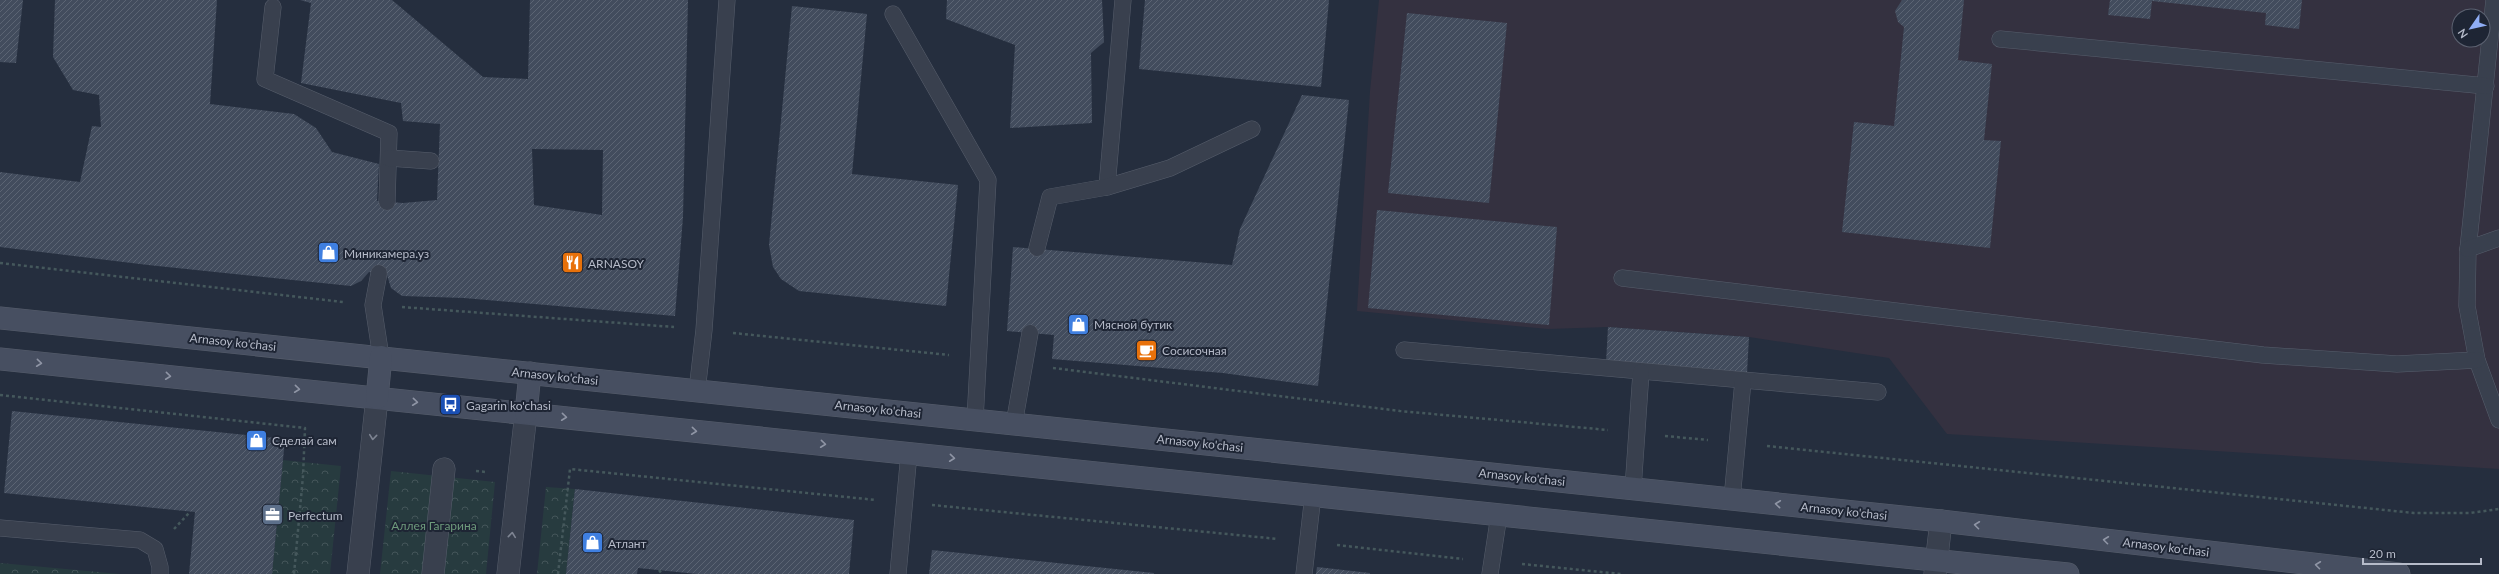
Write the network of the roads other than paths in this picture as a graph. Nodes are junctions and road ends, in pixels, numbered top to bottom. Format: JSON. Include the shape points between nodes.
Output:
{"nodes":[{"id":1,"x":727,"y":0,"type":"edge"},
{"id":2,"x":1124,"y":0,"type":"edge"},
{"id":3,"x":2494,"y":0,"type":"edge"},
{"id":4,"x":273,"y":7,"type":"dead end"},
{"id":5,"x":892,"y":14,"type":"dead end"},
{"id":6,"x":2000,"y":39,"type":"dead end"},
{"id":7,"x":2486,"y":86,"type":"junction"},
{"id":8,"x":1252,"y":129,"type":"dead end"},
{"id":9,"x":389,"y":158,"type":"junction"},
{"id":10,"x":431,"y":161,"type":"dead end"},
{"id":11,"x":1107,"y":187,"type":"junction"},
{"id":12,"x":387,"y":202,"type":"dead end"},
{"id":13,"x":2499,"y":238,"type":"edge"},
{"id":14,"x":1037,"y":248,"type":"dead end"},
{"id":15,"x":2468,"y":249,"type":"junction"},
{"id":16,"x":379,"y":273,"type":"dead end"},
{"id":17,"x":1622,"y":278,"type":"dead end"},
{"id":18,"x":0,"y":318,"type":"edge"},
{"id":19,"x":1030,"y":333,"type":"dead end"},
{"id":20,"x":1404,"y":350,"type":"dead end"},
{"id":21,"x":381,"y":357,"type":"junction"},
{"id":22,"x":0,"y":359,"type":"edge"},
{"id":23,"x":2477,"y":360,"type":"junction"},
{"id":24,"x":1641,"y":372,"type":"junction"},
{"id":25,"x":530,"y":373,"type":"junction"},
{"id":26,"x":1743,"y":381,"type":"junction"},
{"id":27,"x":697,"y":391,"type":"junction"},
{"id":28,"x":1878,"y":392,"type":"dead end"},
{"id":29,"x":377,"y":398,"type":"junction"},
{"id":30,"x":526,"y":413,"type":"junction"},
{"id":31,"x":974,"y":420,"type":"junction"},
{"id":32,"x":2499,"y":420,"type":"edge"},
{"id":33,"x":1014,"y":424,"type":"junction"},
{"id":34,"x":909,"y":454,"type":"junction"},
{"id":35,"x":444,"y":469,"type":"dead end"},
{"id":36,"x":1633,"y":489,"type":"junction"},
{"id":37,"x":1313,"y":495,"type":"junction"},
{"id":38,"x":1732,"y":499,"type":"junction"},
{"id":39,"x":1499,"y":515,"type":"junction"},
{"id":40,"x":1941,"y":521,"type":"junction"},
{"id":41,"x":0,"y":528,"type":"edge"},
{"id":42,"x":1936,"y":567,"type":"edge"},
{"id":43,"x":1490,"y":568,"type":"edge"},
{"id":44,"x":160,"y":574,"type":"edge"},
{"id":45,"x":358,"y":574,"type":"edge"},
{"id":46,"x":433,"y":574,"type":"edge"},
{"id":47,"x":508,"y":574,"type":"edge"},
{"id":48,"x":898,"y":574,"type":"edge"},
{"id":49,"x":1304,"y":574,"type":"edge"},
{"id":50,"x":2068,"y":574,"type":"edge"},
{"id":51,"x":2399,"y":574,"type":"edge"}],
"edges":[{"from":1,"to":27,"type":"lane","via":[[704,330]]},
{"from":2,"to":11,"type":"lane"},
{"from":3,"to":7,"type":"lane"},
{"from":4,"to":9,"type":"lane","via":[[265,79],[390,133]]},
{"from":5,"to":31,"type":"lane","via":[[988,180]]},
{"from":6,"to":7,"type":"lane"},
{"from":7,"to":15,"type":"lane"},
{"from":8,"to":11,"type":"lane","via":[[1170,168]]},
{"from":9,"to":10,"type":"lane"},
{"from":9,"to":12,"type":"lane"},
{"from":11,"to":14,"type":"lane","via":[[1050,197]]},
{"from":13,"to":15,"type":"lane"},
{"from":15,"to":23,"type":"lane","via":[[2467,306]]},
{"from":16,"to":21,"type":"lane","via":[[373,305]]},
{"from":17,"to":23,"type":"lane","via":[[2262,354],[2397,364]]},
{"from":18,"to":21,"type":"main road","name":"Arnasoy ko'chasi"},
{"from":19,"to":33,"type":"lane"},
{"from":20,"to":24,"type":"lane"},
{"from":21,"to":25,"type":"main road","name":"Arnasoy ko'chasi"},
{"from":21,"to":29,"type":"main road"},
{"from":22,"to":29,"type":"main road","one_way":true},
{"from":23,"to":32,"type":"lane"},
{"from":24,"to":26,"type":"lane"},
{"from":24,"to":36,"type":"lane"},
{"from":25,"to":27,"type":"main road","name":"Arnasoy ko'chasi"},
{"from":25,"to":30,"type":"main road"},
{"from":26,"to":28,"type":"lane"},
{"from":26,"to":38,"type":"lane"},
{"from":27,"to":31,"type":"main road","name":"Arnasoy ko'chasi"},
{"from":29,"to":30,"type":"main road","one_way":true},
{"from":29,"to":45,"type":"street","one_way":true},
{"from":30,"to":34,"type":"main road","one_way":true},
{"from":47,"to":30,"type":"street","one_way":true},
{"from":31,"to":33,"type":"main road","name":"Arnasoy ko'chasi"},
{"from":33,"to":36,"type":"main road","name":"Arnasoy ko'chasi"},
{"from":34,"to":37,"type":"main road","one_way":true},
{"from":34,"to":48,"type":"lane"},
{"from":35,"to":46,"type":"street"},
{"from":36,"to":38,"type":"main road","name":"Arnasoy ko'chasi"},
{"from":37,"to":39,"type":"main road"},
{"from":37,"to":49,"type":"lane"},
{"from":40,"to":38,"type":"main road","name":"Arnasoy ko'chasi","one_way":true},
{"from":39,"to":42,"type":"main road"},
{"from":39,"to":43,"type":"lane"},
{"from":40,"to":42,"type":"street"},
{"from":51,"to":40,"type":"main road","name":"Arnasoy ko'chasi","one_way":true},
{"from":41,"to":44,"type":"lane","via":[[140,540],[155,549]]},
{"from":42,"to":50,"type":"main road"}]}
